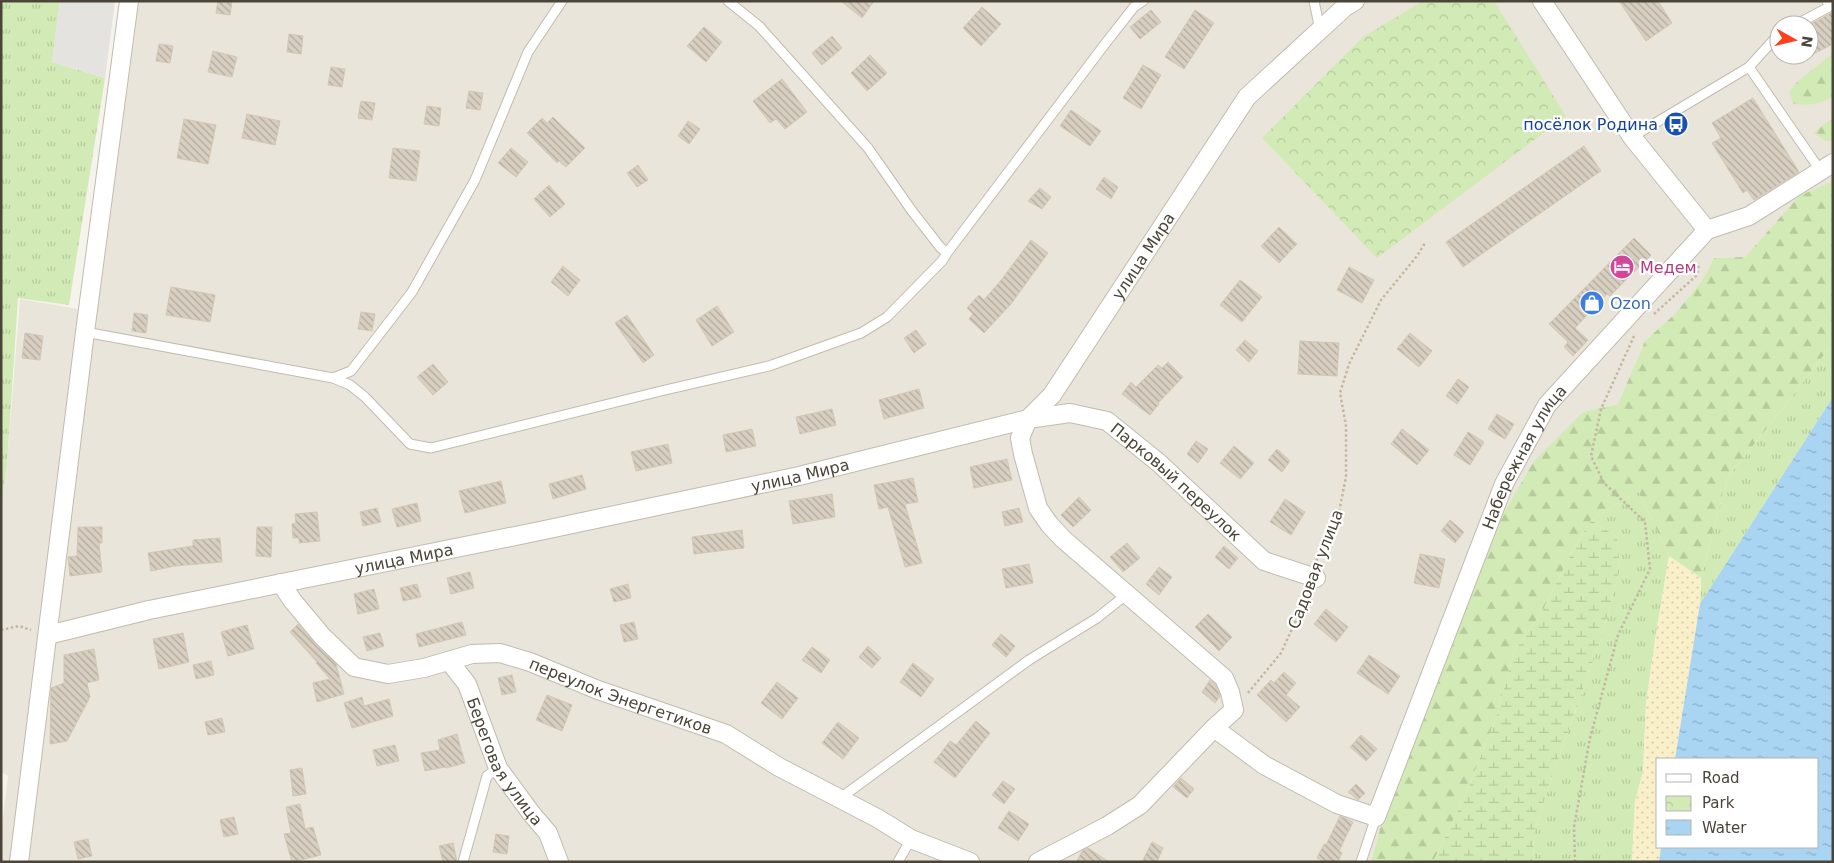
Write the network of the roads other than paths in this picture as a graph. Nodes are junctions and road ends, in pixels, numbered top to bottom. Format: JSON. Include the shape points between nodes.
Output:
{"nodes":[{"id":1,"x":129,"y":1,"type":"edge"},
{"id":2,"x":562,"y":1,"type":"edge"},
{"id":3,"x":728,"y":1,"type":"edge"},
{"id":4,"x":1142,"y":1,"type":"edge"},
{"id":5,"x":1314,"y":1,"type":"edge"},
{"id":6,"x":1355,"y":1,"type":"edge"},
{"id":7,"x":1542,"y":1,"type":"edge"},
{"id":8,"x":1830,"y":4,"type":"edge"},
{"id":9,"x":1812,"y":15,"type":"edge"},
{"id":10,"x":1320,"y":30,"type":"junction"},
{"id":11,"x":1769,"y":45,"type":"edge"},
{"id":12,"x":1749,"y":67,"type":"junction"},
{"id":13,"x":1632,"y":137,"type":"junction"},
{"id":14,"x":1826,"y":166,"type":"edge"},
{"id":15,"x":1707,"y":230,"type":"junction"},
{"id":16,"x":947,"y":253,"type":"junction"},
{"id":17,"x":85,"y":332,"type":"junction"},
{"id":18,"x":333,"y":378,"type":"junction"},
{"id":19,"x":1028,"y":419,"type":"junction"},
{"id":20,"x":1316,"y":578,"type":"road end"},
{"id":21,"x":281,"y":584,"type":"junction"},
{"id":22,"x":1126,"y":595,"type":"junction"},
{"id":23,"x":48,"y":635,"type":"junction"},
{"id":24,"x":449,"y":661,"type":"junction"},
{"id":25,"x":1214,"y":728,"type":"junction"},
{"id":26,"x":498,"y":768,"type":"junction"},
{"id":27,"x":839,"y":799,"type":"junction"},
{"id":28,"x":1376,"y":817,"type":"junction"},
{"id":29,"x":911,"y":839,"type":"junction"},
{"id":30,"x":19,"y":862,"type":"edge"},
{"id":31,"x":463,"y":862,"type":"edge"},
{"id":32,"x":559,"y":862,"type":"edge"},
{"id":33,"x":898,"y":862,"type":"edge"},
{"id":34,"x":970,"y":862,"type":"edge"},
{"id":35,"x":1038,"y":862,"type":"edge"},
{"id":36,"x":1361,"y":862,"type":"edge"}],
"edges":[{"from":1,"to":17,"type":"street"},
{"from":2,"to":18,"type":"lane","via":[[528,52],[475,180],[412,292],[351,371]]},
{"from":3,"to":16,"type":"lane","via":[[760,26],[868,148],[912,211]]},
{"from":4,"to":16,"type":"lane","via":[[1108,40]]},
{"from":5,"to":10,"type":"lane"},
{"from":6,"to":10,"type":"street","name":"улица Мира"},
{"from":7,"to":13,"type":"street"},
{"from":8,"to":9,"type":"lane"},
{"from":10,"to":19,"type":"street","name":"улица Мира","via":[[1247,97],[1052,396]]},
{"from":11,"to":12,"type":"lane"},
{"from":12,"to":13,"type":"lane"},
{"from":12,"to":14,"type":"lane"},
{"from":13,"to":15,"type":"street"},
{"from":14,"to":15,"type":"street","name":"Набережная улица","via":[[1749,216]]},
{"from":15,"to":28,"type":"street","name":"Набережная улица","via":[[1547,405],[1504,484]]},
{"from":16,"to":18,"type":"lane","via":[[887,317],[861,333],[769,366],[431,448],[410,444],[365,397],[350,385]]},
{"from":17,"to":18,"type":"lane"},
{"from":17,"to":23,"type":"street"},
{"from":19,"to":20,"type":"street","name":"Парковый переулок","via":[[1070,413],[1107,421],[1159,464],[1264,562]]},
{"from":19,"to":21,"type":"street","name":"улица Мира","via":[[799,476]]},
{"from":19,"to":22,"type":"street","via":[[1020,438],[1038,508],[1063,539]]},
{"from":21,"to":23,"type":"street","name":"улица Мира","via":[[149,610]]},
{"from":21,"to":24,"type":"street","name":"переулок Энергетиков","via":[[322,636],[354,667],[388,674]]},
{"from":22,"to":25,"type":"street","via":[[1224,678],[1234,710]]},
{"from":22,"to":27,"type":"lane","via":[[1097,618],[1029,660]]},
{"from":23,"to":30,"type":"street"},
{"from":24,"to":26,"type":"street","name":"Береговая улица","via":[[467,684]]},
{"from":24,"to":27,"type":"street","name":"переулок Энергетиков","via":[[472,654],[500,653],[530,662],[598,690],[726,734]]},
{"from":25,"to":28,"type":"street","via":[[1264,765],[1337,804]]},
{"from":25,"to":35,"type":"street","via":[[1140,805]]},
{"from":26,"to":31,"type":"lane","via":[[487,776]]},
{"from":26,"to":32,"type":"street","name":"Береговая улица","via":[[548,833]]},
{"from":27,"to":29,"type":"street","name":"переулок Энергетиков"},
{"from":28,"to":36,"type":"lane","name":"Набережная улица"},
{"from":29,"to":33,"type":"lane"},
{"from":29,"to":34,"type":"street","name":"переулок Энергетиков"}]}
